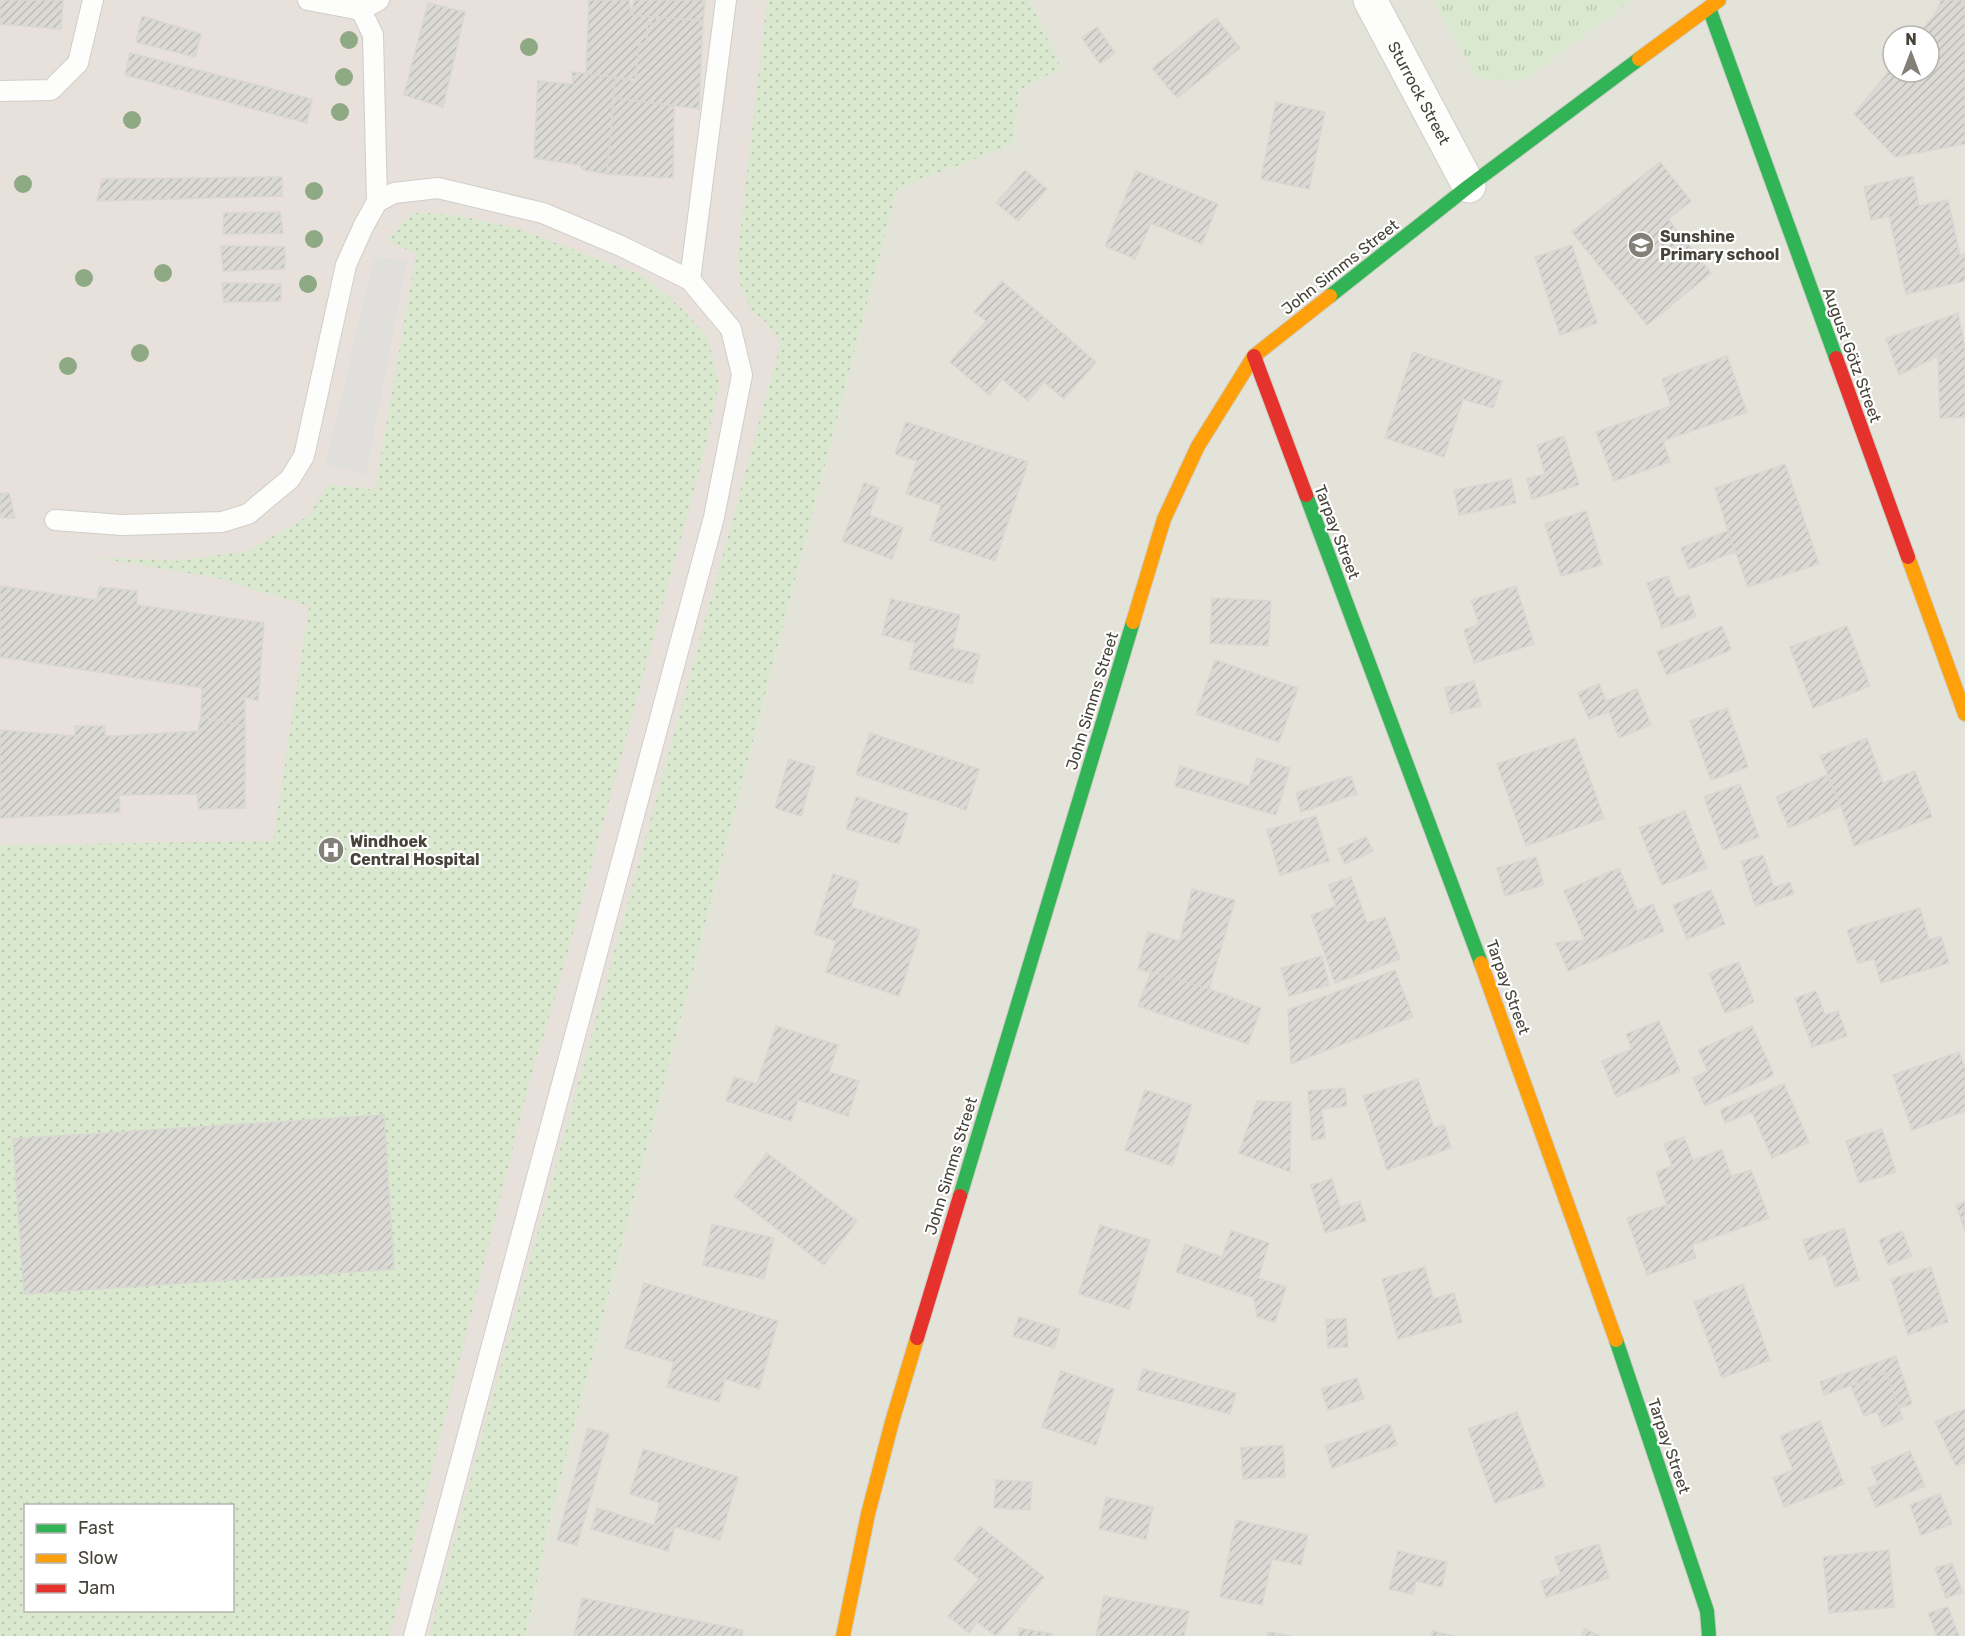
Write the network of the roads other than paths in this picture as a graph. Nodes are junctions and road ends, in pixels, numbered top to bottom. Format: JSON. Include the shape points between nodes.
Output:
{"nodes":[{"id":1,"x":93,"y":0,"type":"edge"},
{"id":2,"x":308,"y":0,"type":"edge"},
{"id":3,"x":379,"y":0,"type":"edge"},
{"id":4,"x":726,"y":0,"type":"edge"},
{"id":5,"x":1370,"y":0,"type":"edge"},
{"id":6,"x":1714,"y":4,"type":"edge"},
{"id":7,"x":361,"y":10,"type":"junction"},
{"id":8,"x":0,"y":92,"type":"edge"},
{"id":9,"x":1469,"y":186,"type":"junction"},
{"id":10,"x":376,"y":202,"type":"junction"},
{"id":11,"x":690,"y":280,"type":"junction"},
{"id":12,"x":1254,"y":356,"type":"junction"},
{"id":13,"x":55,"y":520,"type":"dead end"},
{"id":14,"x":1965,"y":714,"type":"edge"},
{"id":15,"x":414,"y":1636,"type":"edge"},
{"id":16,"x":843,"y":1636,"type":"edge"},
{"id":17,"x":1709,"y":1636,"type":"edge"}],
"edges":[{"from":1,"to":8,"type":"lane","via":[[78,63],[51,90]]},
{"from":2,"to":7,"type":"lane"},
{"from":3,"to":7,"type":"lane"},
{"from":4,"to":11,"type":"lane"},
{"from":5,"to":9,"type":"street","name":"Sturrock Street"},
{"from":6,"to":9,"type":"street","name":"John Simms Street"},
{"from":6,"to":14,"type":"street","name":"August Götz Street"},
{"from":7,"to":10,"type":"lane","via":[[373,35]]},
{"from":9,"to":12,"type":"street","name":"John Simms Street"},
{"from":10,"to":11,"type":"lane","via":[[394,193],[438,188],[543,213]]},
{"from":10,"to":13,"type":"lane","via":[[346,265],[304,456],[290,479],[248,514],[222,522],[122,525]]},
{"from":11,"to":15,"type":"lane","via":[[731,329],[742,375],[714,517]]},
{"from":12,"to":16,"type":"street","name":"John Simms Street","via":[[1198,446],[1164,519],[892,1422]]},
{"from":12,"to":17,"type":"street","name":"Tarpay Street","via":[[1504,1024],[1707,1611]]}]}
